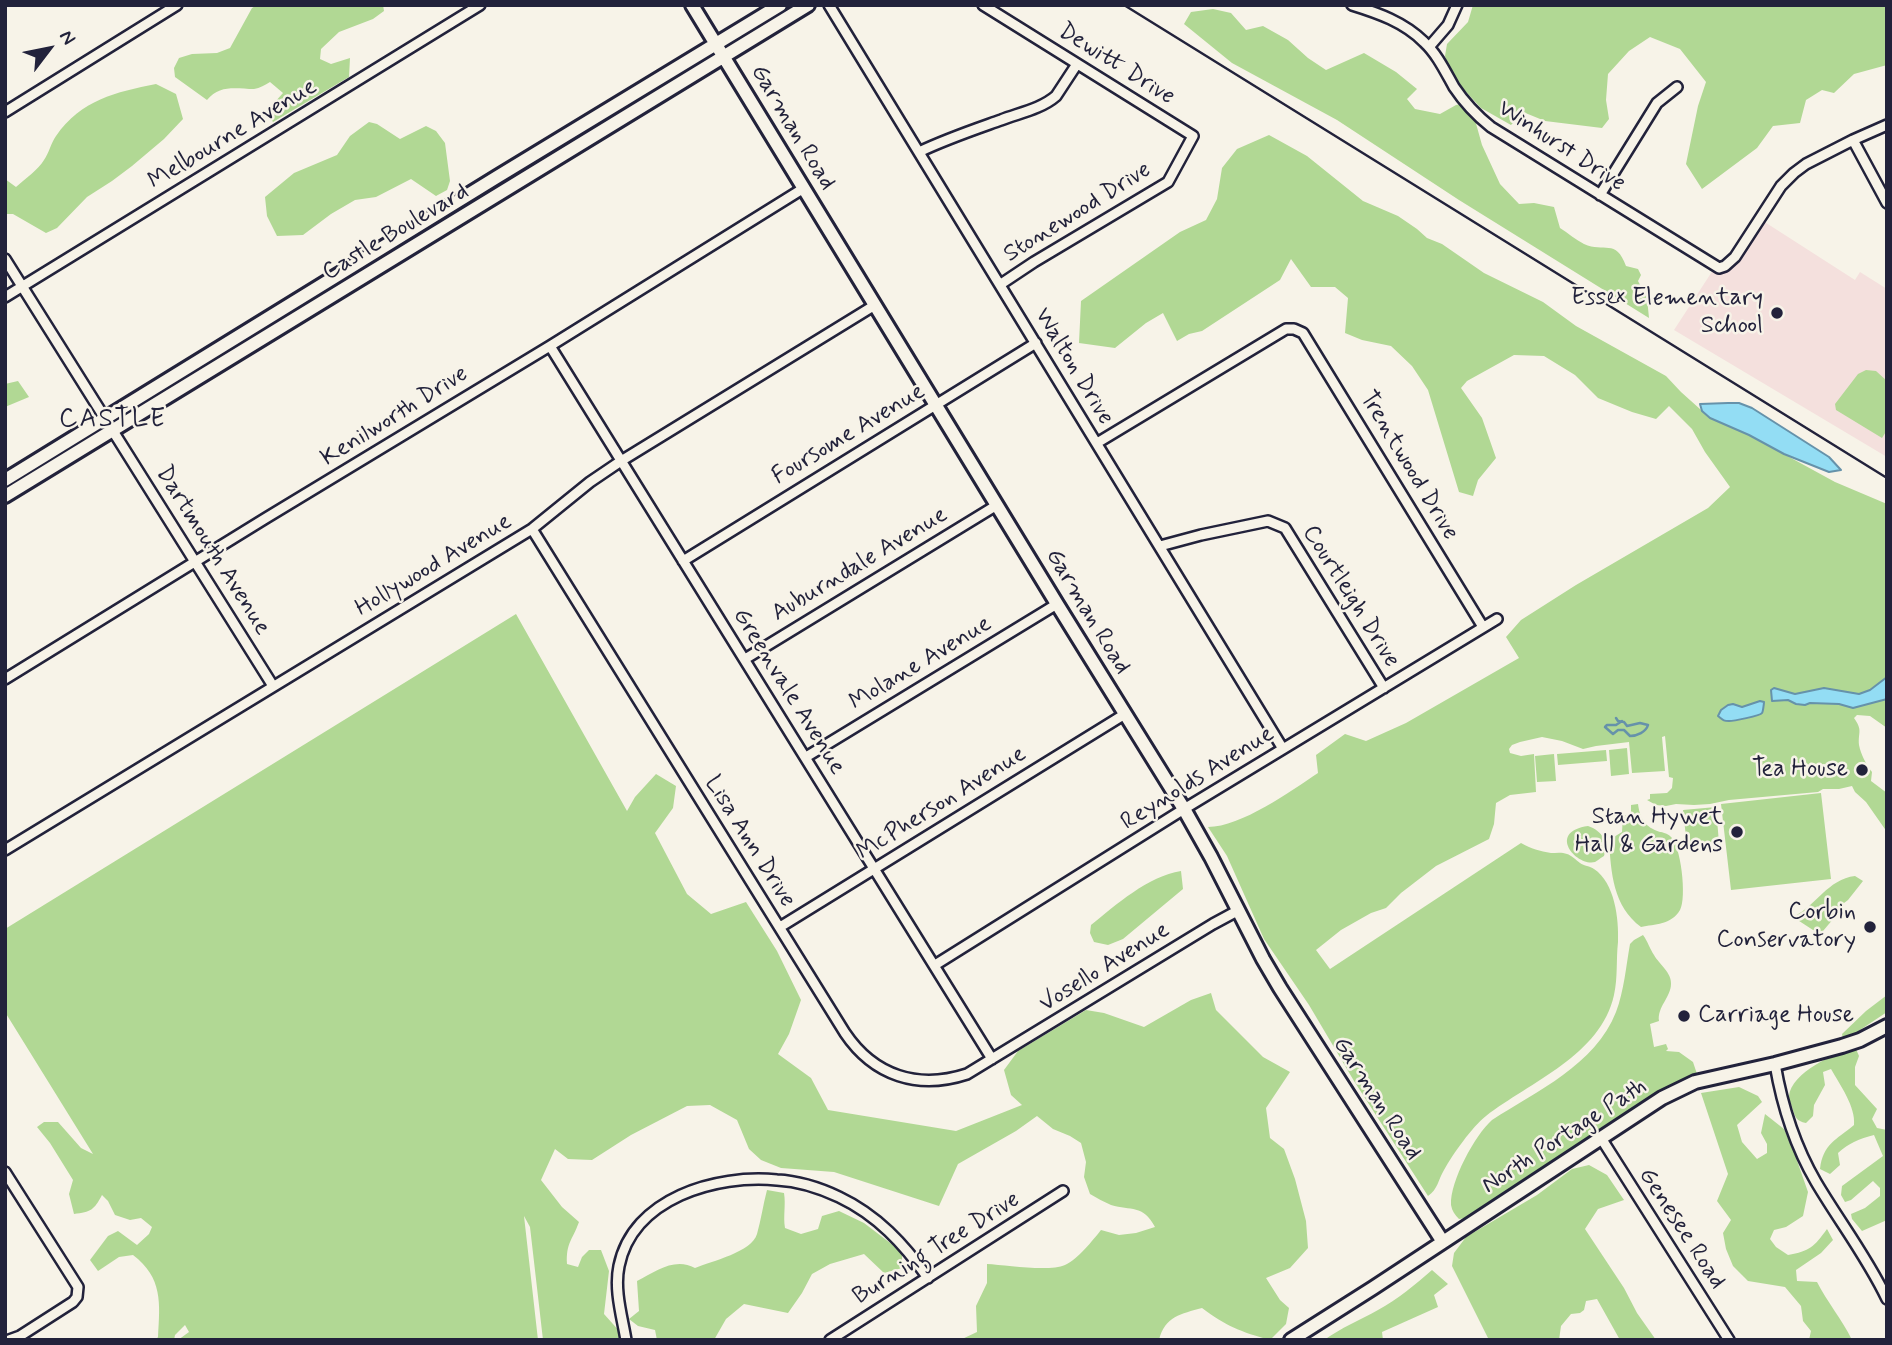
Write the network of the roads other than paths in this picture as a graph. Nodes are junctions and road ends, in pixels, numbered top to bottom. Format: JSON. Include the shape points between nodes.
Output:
{"nodes":[{"id":1,"x":177,"y":5,"type":"edge"},
{"id":2,"x":480,"y":5,"type":"edge"},
{"id":3,"x":692,"y":5,"type":"edge"},
{"id":4,"x":780,"y":5,"type":"edge"},
{"id":5,"x":808,"y":5,"type":"edge"},
{"id":6,"x":829,"y":5,"type":"edge"},
{"id":7,"x":983,"y":5,"type":"edge"},
{"id":8,"x":1352,"y":5,"type":"edge"},
{"id":9,"x":1457,"y":5,"type":"edge"},
{"id":10,"x":164,"y":8,"type":"edge"},
{"id":11,"x":716,"y":44,"type":"junction"},
{"id":12,"x":1429,"y":47,"type":"junction"},
{"id":13,"x":723,"y":56,"type":"junction"},
{"id":14,"x":1077,"y":64,"type":"junction"},
{"id":15,"x":1677,"y":87,"type":"dead end"},
{"id":16,"x":5,"y":112,"type":"edge"},
{"id":17,"x":598,"y":117,"type":"junction"},
{"id":18,"x":1887,"y":125,"type":"edge"},
{"id":19,"x":605,"y":129,"type":"junction"},
{"id":20,"x":1193,"y":136,"type":"joint"},
{"id":21,"x":1853,"y":140,"type":"junction"},
{"id":22,"x":919,"y":152,"type":"junction"},
{"id":23,"x":804,"y":188,"type":"junction"},
{"id":24,"x":1600,"y":195,"type":"junction"},
{"id":25,"x":1887,"y":203,"type":"edge"},
{"id":26,"x":452,"y":205,"type":"junction"},
{"id":27,"x":460,"y":219,"type":"junction"},
{"id":28,"x":5,"y":259,"type":"edge"},
{"id":29,"x":1001,"y":284,"type":"junction"},
{"id":30,"x":23,"y":287,"type":"junction"},
{"id":31,"x":5,"y":297,"type":"edge"},
{"id":32,"x":301,"y":299,"type":"junction"},
{"id":33,"x":875,"y":305,"type":"junction"},
{"id":34,"x":309,"y":311,"type":"junction"},
{"id":35,"x":1036,"y":343,"type":"junction"},
{"id":36,"x":550,"y":346,"type":"junction"},
{"id":37,"x":936,"y":404,"type":"junction"},
{"id":38,"x":105,"y":419,"type":"junction"},
{"id":39,"x":113,"y":431,"type":"junction"},
{"id":40,"x":1097,"y":443,"type":"junction"},
{"id":41,"x":621,"y":461,"type":"junction"},
{"id":42,"x":5,"y":480,"type":"edge"},
{"id":43,"x":5,"y":496,"type":"edge"},
{"id":44,"x":996,"y":505,"type":"junction"},
{"id":45,"x":532,"y":529,"type":"junction"},
{"id":46,"x":1160,"y":546,"type":"junction"},
{"id":47,"x":683,"y":561,"type":"junction"},
{"id":48,"x":196,"y":562,"type":"junction"},
{"id":49,"x":1057,"y":604,"type":"junction"},
{"id":50,"x":1497,"y":619,"type":"dead end"},
{"id":51,"x":1483,"y":627,"type":"junction"},
{"id":52,"x":744,"y":659,"type":"junction"},
{"id":53,"x":5,"y":679,"type":"edge"},
{"id":54,"x":273,"y":686,"type":"junction"},
{"id":55,"x":1384,"y":688,"type":"junction"},
{"id":56,"x":1125,"y":714,"type":"junction"},
{"id":57,"x":1283,"y":749,"type":"junction"},
{"id":58,"x":806,"y":757,"type":"junction"},
{"id":59,"x":1184,"y":809,"type":"junction"},
{"id":60,"x":5,"y":850,"type":"edge"},
{"id":61,"x":874,"y":869,"type":"junction"},
{"id":62,"x":1239,"y":910,"type":"junction"},
{"id":63,"x":780,"y":927,"type":"junction"},
{"id":64,"x":935,"y":965,"type":"junction"},
{"id":65,"x":1885,"y":1031,"type":"edge"},
{"id":66,"x":992,"y":1059,"type":"junction"},
{"id":67,"x":1775,"y":1064,"type":"junction"},
{"id":68,"x":1601,"y":1138,"type":"junction"},
{"id":69,"x":5,"y":1172,"type":"edge"},
{"id":70,"x":1063,"y":1191,"type":"dead end"},
{"id":71,"x":1443,"y":1242,"type":"junction"},
{"id":72,"x":928,"y":1278,"type":"junction"},
{"id":73,"x":1887,"y":1298,"type":"edge"},
{"id":74,"x":9,"y":1340,"type":"edge"},
{"id":75,"x":626,"y":1340,"type":"edge"},
{"id":76,"x":830,"y":1340,"type":"edge"},
{"id":77,"x":1291,"y":1340,"type":"edge"},
{"id":78,"x":1729,"y":1340,"type":"edge"}],
"edges":[{"from":1,"to":10,"type":"street"},
{"from":2,"to":30,"type":"street","name":"Melbourne Avenue"},
{"from":3,"to":11,"type":"street","name":"Garman Road"},
{"from":4,"to":11,"type":"street","name":"Castle Boulevard"},
{"from":5,"to":13,"type":"street","name":"Castle Boulevard"},
{"from":6,"to":22,"type":"street","name":"Walton Drive"},
{"from":7,"to":14,"type":"street","name":"Dewitt Drive"},
{"from":8,"to":12,"type":"street","name":"Winhurst Drive","via":[[1394,20]]},
{"from":9,"to":12,"type":"street","via":[[1448,25]]},
{"from":10,"to":16,"type":"street"},
{"from":11,"to":13,"type":"street","name":"Garman Road"},
{"from":11,"to":17,"type":"street","name":"Castle Boulevard"},
{"from":12,"to":24,"type":"street","name":"Winhurst Drive","via":[[1482,120]]},
{"from":13,"to":19,"type":"street","name":"Castle Boulevard"},
{"from":13,"to":23,"type":"street","name":"Garman Road"},
{"from":14,"to":20,"type":"street","name":"Dewitt Drive"},
{"from":14,"to":22,"type":"street","via":[[1051,100]]},
{"from":15,"to":24,"type":"street","via":[[1657,103]]},
{"from":17,"to":19,"type":"street"},
{"from":17,"to":26,"type":"street","name":"Castle Boulevard"},
{"from":18,"to":21,"type":"street"},
{"from":19,"to":27,"type":"street","name":"Castle Boulevard"},
{"from":20,"to":29,"type":"street","name":"Stonewood Drive","via":[[1168,182]]},
{"from":21,"to":24,"type":"street","name":"Winhurst Drive","via":[[1794,173],[1735,257],[1718,268]]},
{"from":21,"to":25,"type":"street"},
{"from":22,"to":29,"type":"street","name":"Walton Drive"},
{"from":23,"to":33,"type":"street","name":"Garman Road"},
{"from":23,"to":36,"type":"street","name":"Kenilworth Drive"},
{"from":26,"to":27,"type":"street"},
{"from":26,"to":32,"type":"street","name":"Castle Boulevard"},
{"from":27,"to":34,"type":"street","name":"Castle Boulevard"},
{"from":28,"to":30,"type":"street","name":"Dartmouth Avenue"},
{"from":29,"to":35,"type":"street","name":"Walton Drive"},
{"from":30,"to":31,"type":"street","name":"Melbourne Avenue"},
{"from":30,"to":38,"type":"street","name":"Dartmouth Avenue"},
{"from":32,"to":34,"type":"street"},
{"from":32,"to":38,"type":"street","name":"Castle Boulevard"},
{"from":33,"to":37,"type":"street","name":"Garman Road"},
{"from":33,"to":41,"type":"street","name":"Hollywood Avenue"},
{"from":34,"to":39,"type":"street","name":"Castle Boulevard"},
{"from":35,"to":37,"type":"street","name":"Foursome Avenue"},
{"from":35,"to":40,"type":"street","name":"Walton Drive"},
{"from":36,"to":41,"type":"street","name":"Greenvale Avenue"},
{"from":36,"to":48,"type":"street","name":"Kenilworth Drive"},
{"from":37,"to":44,"type":"street","name":"Garman Road"},
{"from":37,"to":47,"type":"street","name":"Foursome Avenue"},
{"from":38,"to":39,"type":"street","name":"Dartmouth Avenue"},
{"from":38,"to":42,"type":"street","name":"Castle Boulevard"},
{"from":39,"to":43,"type":"street","name":"Castle Boulevard"},
{"from":39,"to":48,"type":"street","name":"Dartmouth Avenue"},
{"from":40,"to":46,"type":"street","name":"Walton Drive"},
{"from":40,"to":51,"type":"street","name":"Trentwood Drive","via":[[1286,329],[1303,333]]},
{"from":41,"to":45,"type":"street","name":"Hollywood Avenue"},
{"from":41,"to":47,"type":"street","name":"Greenvale Avenue"},
{"from":44,"to":49,"type":"street","name":"Garman Road"},
{"from":44,"to":52,"type":"street","name":"Auburndale Avenue"},
{"from":45,"to":54,"type":"street","name":"Hollywood Avenue"},
{"from":45,"to":63,"type":"street","name":"Lisa Ann Drive"},
{"from":46,"to":55,"type":"street","name":"Courtleigh Drive","via":[[1268,521],[1285,528]]},
{"from":46,"to":57,"type":"street","name":"Walton Drive"},
{"from":47,"to":52,"type":"street","name":"Greenvale Avenue"},
{"from":48,"to":53,"type":"street","name":"Kenilworth Drive"},
{"from":48,"to":54,"type":"street","name":"Dartmouth Avenue"},
{"from":49,"to":56,"type":"street","name":"Garman Road"},
{"from":49,"to":58,"type":"street","name":"Molane Avenue"},
{"from":50,"to":51,"type":"street","name":"Reynolds Avenue"},
{"from":51,"to":55,"type":"street","name":"Reynolds Avenue"},
{"from":52,"to":58,"type":"street","name":"Greenvale Avenue"},
{"from":54,"to":60,"type":"street","name":"Hollywood Avenue"},
{"from":55,"to":57,"type":"street","name":"Reynolds Avenue"},
{"from":56,"to":59,"type":"street","name":"Garman Road"},
{"from":56,"to":61,"type":"street","name":"McPherson Avenue"},
{"from":57,"to":59,"type":"street","name":"Reynolds Avenue"},
{"from":58,"to":61,"type":"street","name":"Greenvale Avenue"},
{"from":59,"to":62,"type":"street","name":"Garman Road"},
{"from":59,"to":64,"type":"street","name":"Reynolds Avenue"},
{"from":61,"to":63,"type":"street","name":"McPherson Avenue"},
{"from":61,"to":64,"type":"street","name":"Greenvale Avenue"},
{"from":62,"to":66,"type":"street","name":"Vosello Avenue"},
{"from":62,"to":71,"type":"street","name":"Garman Road","via":[[1280,988]]},
{"from":63,"to":66,"type":"street","name":"Lisa Ann Drive","via":[[853,1044],[879,1067],[906,1078],[932,1081],[967,1074]]},
{"from":64,"to":66,"type":"street","name":"Greenvale Avenue"},
{"from":65,"to":67,"type":"street","name":"North Portage Path"},
{"from":67,"to":68,"type":"street","name":"North Portage Path","via":[[1695,1082]]},
{"from":67,"to":73,"type":"street","via":[[1784,1107],[1814,1180]]},
{"from":68,"to":71,"type":"street","name":"North Portage Path"},
{"from":68,"to":78,"type":"street","name":"Genesee Road"},
{"from":69,"to":74,"type":"street","via":[[78,1287],[73,1302]]},
{"from":70,"to":72,"type":"street","name":"Burning Tree Drive"},
{"from":71,"to":77,"type":"street","name":"North Portage Path"},
{"from":72,"to":75,"type":"street","via":[[886,1228],[838,1197],[780,1180],[719,1183],[653,1211],[626,1242],[617,1286]]},
{"from":72,"to":76,"type":"street","name":"Burning Tree Drive"}]}
